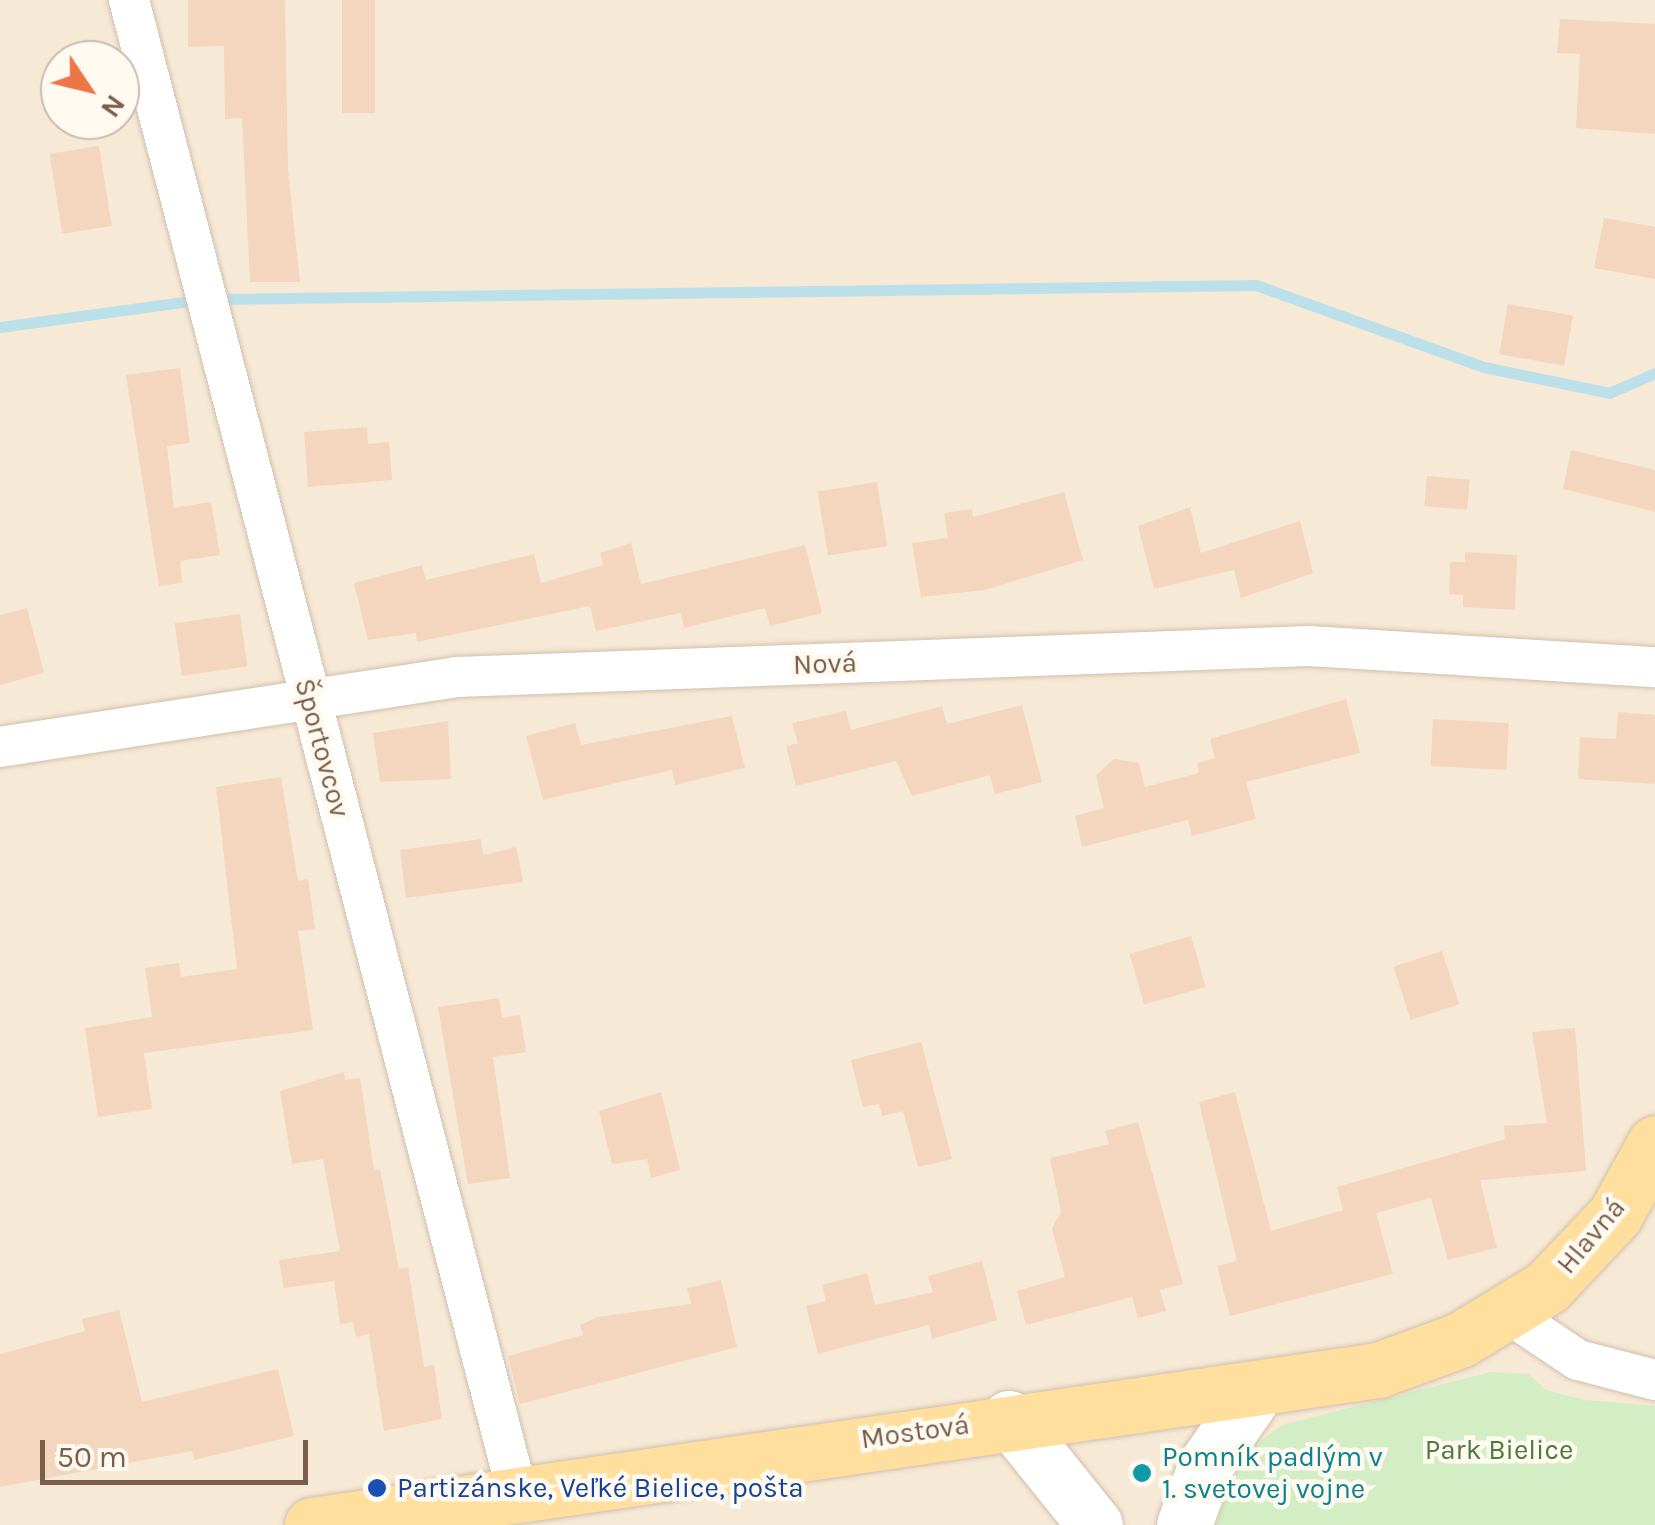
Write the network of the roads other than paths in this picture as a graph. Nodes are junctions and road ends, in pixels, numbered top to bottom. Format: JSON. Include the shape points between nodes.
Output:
{"nodes":[{"id":1,"x":128,"y":0,"type":"edge"},
{"id":2,"x":1655,"y":667,"type":"edge"},
{"id":3,"x":309,"y":699,"type":"junction"},
{"id":4,"x":0,"y":747,"type":"edge"},
{"id":5,"x":1655,"y":1144,"type":"edge"},
{"id":6,"x":1509,"y":1314,"type":"junction"},
{"id":7,"x":1655,"y":1380,"type":"edge"},
{"id":8,"x":1259,"y":1388,"type":"junction"},
{"id":9,"x":1009,"y":1418,"type":"junction"},
{"id":10,"x":518,"y":1495,"type":"junction"},
{"id":11,"x":312,"y":1525,"type":"edge"},
{"id":12,"x":1095,"y":1525,"type":"edge"},
{"id":13,"x":1184,"y":1525,"type":"edge"}],
"edges":[{"from":1,"to":3,"type":"street","name":"Športovcov"},
{"from":2,"to":3,"type":"street","name":"Nová","via":[[1309,646],[456,677]]},
{"from":3,"to":4,"type":"street","name":"Nová"},
{"from":3,"to":10,"type":"street","name":"Športovcov"},
{"from":5,"to":6,"type":"main road","name":"Hlavná","via":[[1584,1251]]},
{"from":6,"to":7,"type":"street","via":[[1578,1360]]},
{"from":6,"to":8,"type":"main road","name":"Mostová","via":[[1378,1370]]},
{"from":8,"to":9,"type":"main road","name":"Mostová"},
{"from":8,"to":13,"type":"main road","via":[[1206,1464]]},
{"from":9,"to":10,"type":"main road","name":"Mostová"},
{"from":9,"to":12,"type":"main road"},
{"from":10,"to":11,"type":"main road","name":"Mostová"}]}
